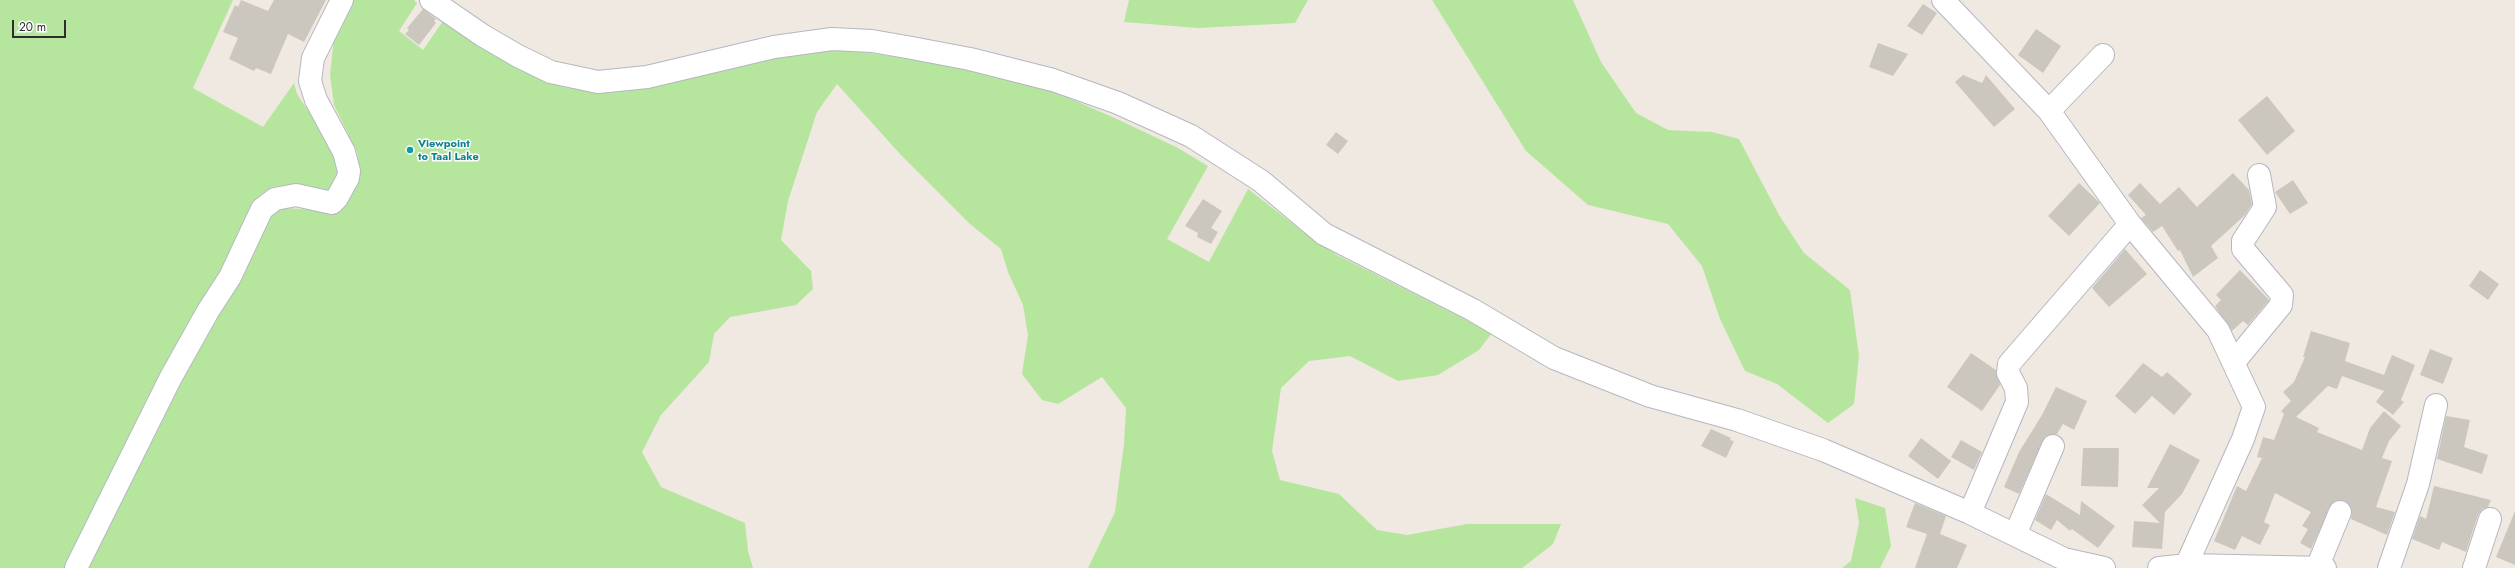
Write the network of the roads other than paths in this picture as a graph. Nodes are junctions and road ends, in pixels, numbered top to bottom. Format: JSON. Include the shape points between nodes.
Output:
{"nodes":[{"id":1,"x":342,"y":0,"type":"edge"},
{"id":2,"x":431,"y":0,"type":"edge"},
{"id":3,"x":1943,"y":0,"type":"edge"},
{"id":4,"x":2103,"y":55,"type":"dead end"},
{"id":5,"x":2049,"y":111,"type":"junction"},
{"id":6,"x":2259,"y":175,"type":"dead end"},
{"id":7,"x":2130,"y":224,"type":"junction"},
{"id":8,"x":2234,"y":362,"type":"junction"},
{"id":9,"x":2436,"y":405,"type":"dead end"},
{"id":10,"x":2053,"y":446,"type":"dead end"},
{"id":11,"x":2340,"y":512,"type":"dead end"},
{"id":12,"x":1970,"y":513,"type":"junction"},
{"id":13,"x":2490,"y":519,"type":"dead end"},
{"id":14,"x":2015,"y":535,"type":"junction"},
{"id":15,"x":2187,"y":566,"type":"edge"},
{"id":16,"x":76,"y":568,"type":"edge"},
{"id":17,"x":2104,"y":568,"type":"edge"},
{"id":18,"x":2159,"y":568,"type":"edge"},
{"id":19,"x":2317,"y":568,"type":"edge"},
{"id":20,"x":2325,"y":568,"type":"edge"},
{"id":21,"x":2389,"y":568,"type":"edge"},
{"id":22,"x":2474,"y":568,"type":"edge"}],
"edges":[{"from":1,"to":16,"type":"street","via":[[314,58],[310,81],[316,100],[344,152],[350,171],[348,178],[332,202],[291,195],[270,201],[262,209],[230,277],[208,310],[171,377]]},
{"from":2,"to":12,"type":"street","via":[[518,56],[551,72],[598,82],[647,77],[774,47],[832,39],[872,41],[919,49],[1054,80],[1125,106],[1191,136],[1261,182],[1324,234],[1480,314],[1554,358],[1650,396],[1752,425],[1823,450]]},
{"from":3,"to":5,"type":"street"},
{"from":4,"to":5,"type":"street"},
{"from":5,"to":7,"type":"street"},
{"from":6,"to":8,"type":"street","via":[[2265,207],[2244,241],[2243,249],[2282,295],[2281,304]]},
{"from":7,"to":8,"type":"street","via":[[2218,330]]},
{"from":7,"to":12,"type":"street","via":[[2009,364],[2008,372],[2016,388],[2017,402]]},
{"from":8,"to":15,"type":"street","via":[[2254,407],[2243,439]]},
{"from":9,"to":21,"type":"street","via":[[2418,484]]},
{"from":10,"to":14,"type":"street"},
{"from":11,"to":19,"type":"street"},
{"from":12,"to":14,"type":"street"},
{"from":13,"to":22,"type":"street"},
{"from":14,"to":17,"type":"street","via":[[2064,559]]},
{"from":15,"to":18,"type":"street"},
{"from":15,"to":19,"type":"street"},
{"from":19,"to":20,"type":"street"}]}
